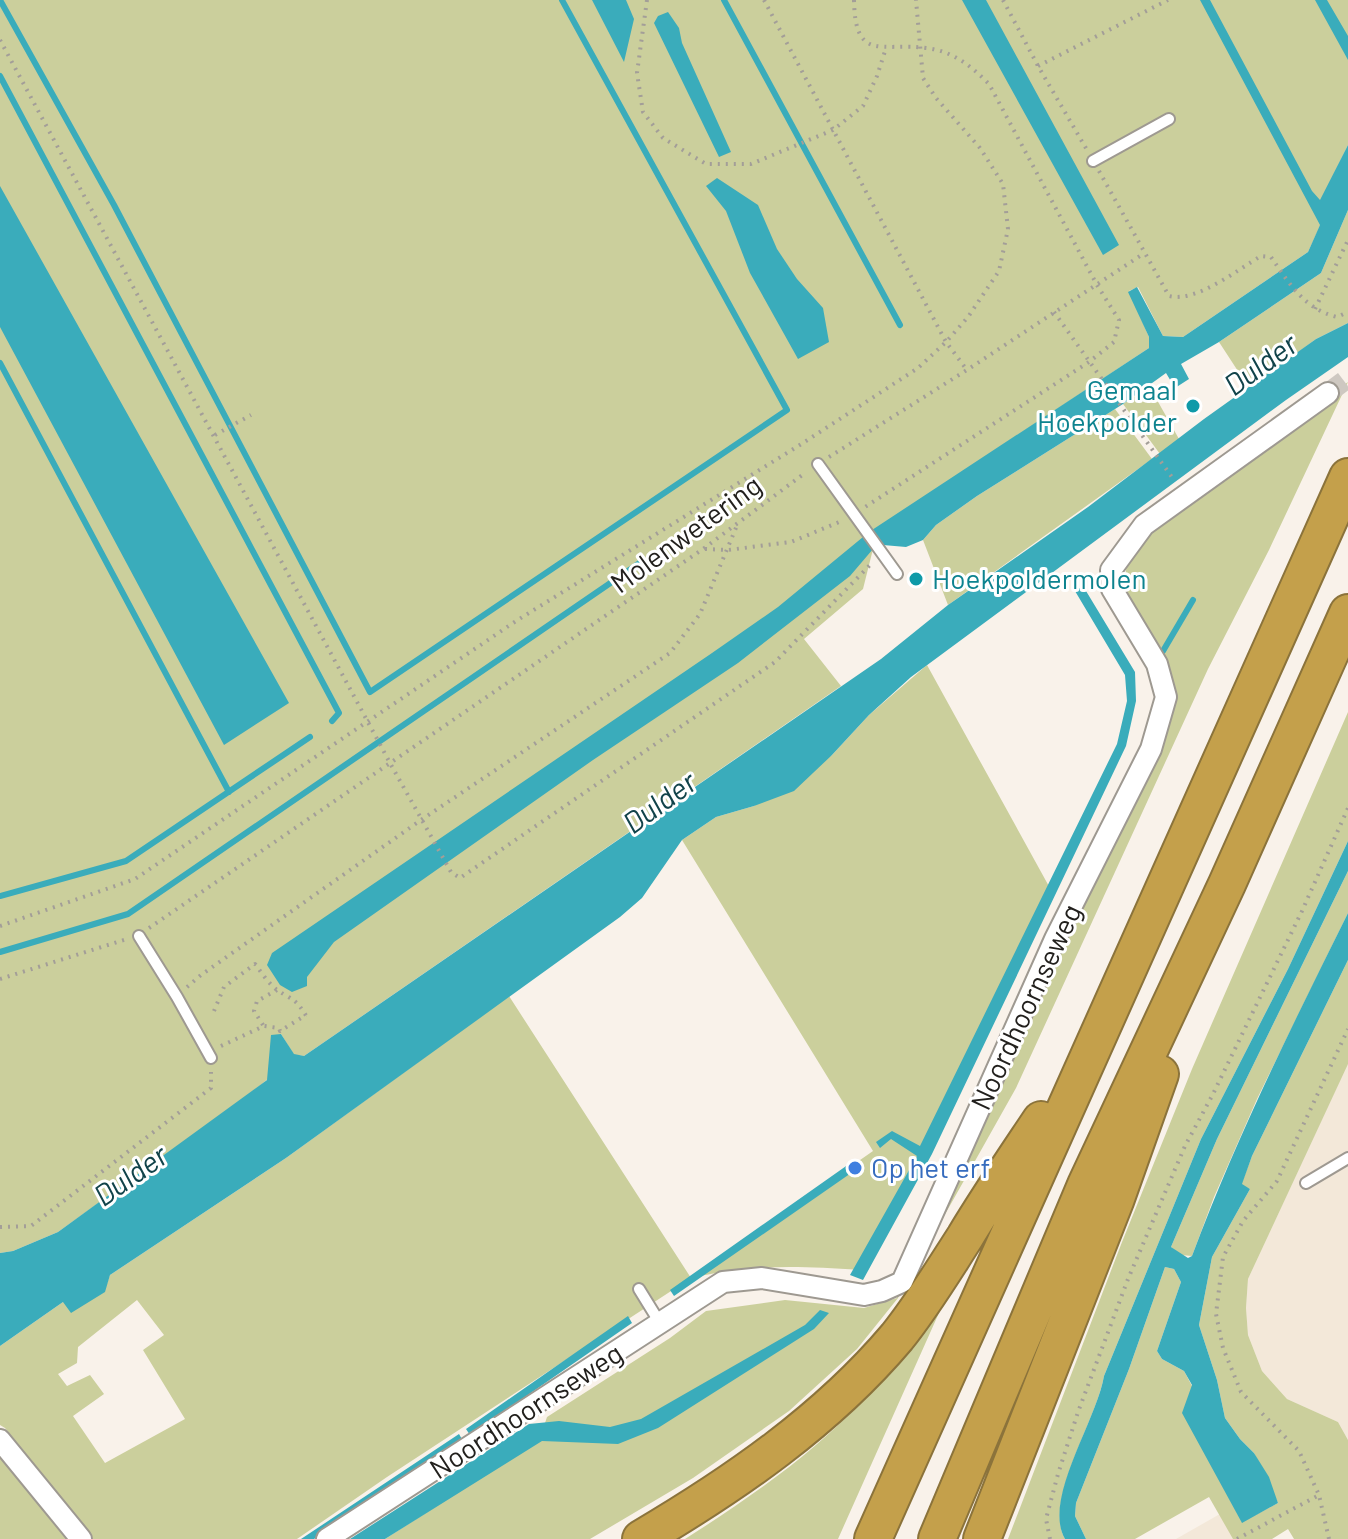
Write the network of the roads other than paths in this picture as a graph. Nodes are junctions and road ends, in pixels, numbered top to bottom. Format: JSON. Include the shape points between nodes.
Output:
{"nodes":[{"id":1,"x":1169,"y":119,"type":"dead end"},
{"id":2,"x":1093,"y":161,"type":"road end"},
{"id":3,"x":1328,"y":393,"type":"tunnel mouth"},
{"id":4,"x":818,"y":464,"type":"road end"},
{"id":5,"x":1348,"y":477,"type":"edge"},
{"id":6,"x":897,"y":574,"type":"dead end"},
{"id":7,"x":1348,"y":613,"type":"edge"},
{"id":8,"x":1227,"y":884,"type":"junction"},
{"id":9,"x":139,"y":936,"type":"road end"},
{"id":10,"x":1103,"y":1025,"type":"junction"},
{"id":11,"x":209,"y":1055,"type":"road end"},
{"id":12,"x":1348,"y":1158,"type":"edge"},
{"id":13,"x":1306,"y":1183,"type":"dead end"},
{"id":14,"x":639,"y":1289,"type":"dead end"},
{"id":15,"x":660,"y":1323,"type":"junction"},
{"id":16,"x":0,"y":1440,"type":"edge"},
{"id":17,"x":81,"y":1539,"type":"edge"},
{"id":18,"x":327,"y":1539,"type":"edge"},
{"id":19,"x":641,"y":1539,"type":"edge"},
{"id":20,"x":873,"y":1539,"type":"edge"},
{"id":21,"x":937,"y":1539,"type":"edge"},
{"id":22,"x":982,"y":1539,"type":"edge"}],
"edges":[{"from":1,"to":2,"type":"lane"},
{"from":3,"to":15,"type":"street","name":"Noordhoornseweg","via":[[1144,525],[1111,570],[1112,589],[1157,664],[1166,697],[1151,749],[1055,939],[902,1282],[864,1295],[762,1278],[723,1282]]},
{"from":4,"to":6,"type":"lane"},
{"from":5,"to":10,"type":"highway"},
{"from":7,"to":8,"type":"highway"},
{"from":8,"to":21,"type":"highway","via":[[1086,1185]]},
{"from":8,"to":22,"type":"highway","via":[[1115,1201]]},
{"from":9,"to":11,"type":"lane"},
{"from":10,"to":19,"type":"highway","via":[[897,1337],[786,1443]]},
{"from":10,"to":20,"type":"highway"},
{"from":12,"to":13,"type":"lane"},
{"from":14,"to":15,"type":"lane"},
{"from":15,"to":18,"type":"street","name":"Noordhoornseweg"},
{"from":16,"to":17,"type":"street"}]}
